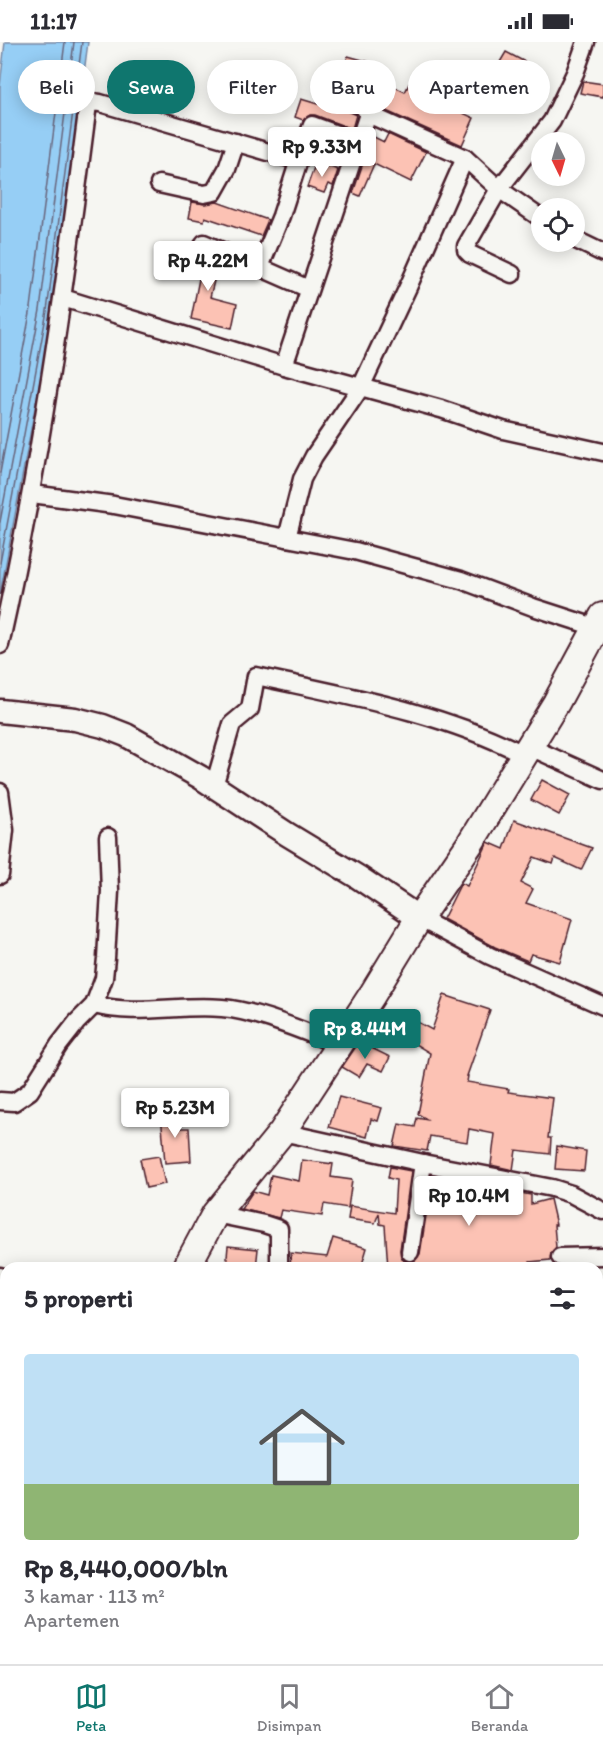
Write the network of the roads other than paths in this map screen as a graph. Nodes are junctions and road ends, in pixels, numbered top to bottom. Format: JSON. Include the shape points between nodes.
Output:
{"nodes":[{"id":1,"x":586,"y":42,"type":"edge"},
{"id":2,"x":368,"y":114,"type":"joint"},
{"id":3,"x":236,"y":142,"type":"junction"},
{"id":4,"x":358,"y":142,"type":"junction"},
{"id":5,"x":465,"y":158,"type":"junction"},
{"id":6,"x":299,"y":160,"type":"junction"},
{"id":7,"x":159,"y":184,"type":"dead end"},
{"id":8,"x":499,"y":189,"type":"junction"},
{"id":9,"x":531,"y":211,"type":"edge"},
{"id":10,"x":204,"y":243,"type":"dead end"},
{"id":11,"x":585,"y":244,"type":"edge"},
{"id":12,"x":603,"y":253,"type":"edge"},
{"id":13,"x":260,"y":267,"type":"junction"},
{"id":14,"x":512,"y":274,"type":"dead end"},
{"id":15,"x":309,"y":289,"type":"junction"},
{"id":16,"x":63,"y":298,"type":"junction"},
{"id":17,"x":284,"y":366,"type":"junction"},
{"id":18,"x":361,"y":387,"type":"junction"},
{"id":19,"x":603,"y":452,"type":"edge"},
{"id":20,"x":32,"y":494,"type":"junction"},
{"id":21,"x":287,"y":538,"type":"junction"},
{"id":22,"x":600,"y":622,"type":"edge"},
{"id":23,"x":0,"y":645,"type":"edge"},
{"id":24,"x":0,"y":711,"type":"edge"},
{"id":25,"x":527,"y":751,"type":"junction"},
{"id":26,"x":603,"y":780,"type":"edge"},
{"id":27,"x":214,"y":786,"type":"junction"},
{"id":28,"x":0,"y":792,"type":"edge"},
{"id":29,"x":108,"y":837,"type":"dead end"},
{"id":30,"x":0,"y":875,"type":"edge"},
{"id":31,"x":419,"y":918,"type":"junction"},
{"id":32,"x":94,"y":1005,"type":"junction"},
{"id":33,"x":603,"y":1006,"type":"edge"},
{"id":34,"x":340,"y":1045,"type":"junction"},
{"id":35,"x":0,"y":1101,"type":"edge"},
{"id":36,"x":282,"y":1132,"type":"junction"},
{"id":37,"x":423,"y":1163,"type":"junction"},
{"id":38,"x":603,"y":1211,"type":"edge"},
{"id":39,"x":215,"y":1214,"type":"junction"},
{"id":40,"x":410,"y":1252,"type":"dead end"},
{"id":41,"x":603,"y":1256,"type":"edge"},
{"id":42,"x":560,"y":1257,"type":"dead end"},
{"id":43,"x":189,"y":1262,"type":"edge"},
{"id":44,"x":279,"y":1262,"type":"edge"}],
"edges":[{"from":1,"to":8,"type":"street","via":[[552,121]]},
{"from":2,"to":4,"type":"street"},
{"from":2,"to":5,"type":"street"},
{"from":3,"to":6,"type":"street"},
{"from":3,"to":7,"type":"street","via":[[224,177],[214,192],[204,194]]},
{"from":3,"to":16,"type":"street","via":[[100,102],[88,104]]},
{"from":4,"to":6,"type":"street","via":[[312,125]]},
{"from":4,"to":15,"type":"street"},
{"from":5,"to":8,"type":"street"},
{"from":5,"to":18,"type":"street"},
{"from":6,"to":13,"type":"street"},
{"from":8,"to":9,"type":"street"},
{"from":8,"to":14,"type":"street","via":[[466,250]]},
{"from":10,"to":13,"type":"street"},
{"from":11,"to":12,"type":"street"},
{"from":13,"to":15,"type":"street"},
{"from":15,"to":17,"type":"street"},
{"from":16,"to":17,"type":"street"},
{"from":16,"to":20,"type":"street"},
{"from":17,"to":18,"type":"street"},
{"from":18,"to":19,"type":"street","via":[[503,430]]},
{"from":18,"to":21,"type":"street","via":[[302,479]]},
{"from":20,"to":21,"type":"street","via":[[114,505]]},
{"from":20,"to":23,"type":"street"},
{"from":21,"to":22,"type":"street","via":[[355,551],[461,580],[532,607]]},
{"from":22,"to":25,"type":"main road"},
{"from":24,"to":27,"type":"street","via":[[103,726],[126,735]]},
{"from":25,"to":26,"type":"street"},
{"from":25,"to":27,"type":"street","via":[[383,705],[256,676],[250,709],[232,724]]},
{"from":25,"to":31,"type":"main road"},
{"from":27,"to":31,"type":"street"},
{"from":28,"to":30,"type":"street","via":[[5,830]]},
{"from":29,"to":32,"type":"street","via":[[106,958],[104,978]]},
{"from":31,"to":33,"type":"street","via":[[490,956]]},
{"from":31,"to":34,"type":"main road"},
{"from":32,"to":34,"type":"street","via":[[116,1011],[233,1009]]},
{"from":32,"to":35,"type":"street","via":[[59,1045],[30,1091],[14,1102]]},
{"from":34,"to":36,"type":"main road"},
{"from":36,"to":37,"type":"street"},
{"from":36,"to":39,"type":"main road"},
{"from":37,"to":38,"type":"street","via":[[552,1188]]},
{"from":37,"to":40,"type":"street"},
{"from":39,"to":43,"type":"main road"},
{"from":39,"to":44,"type":"street","via":[[279,1229]]},
{"from":41,"to":42,"type":"street"}]}
